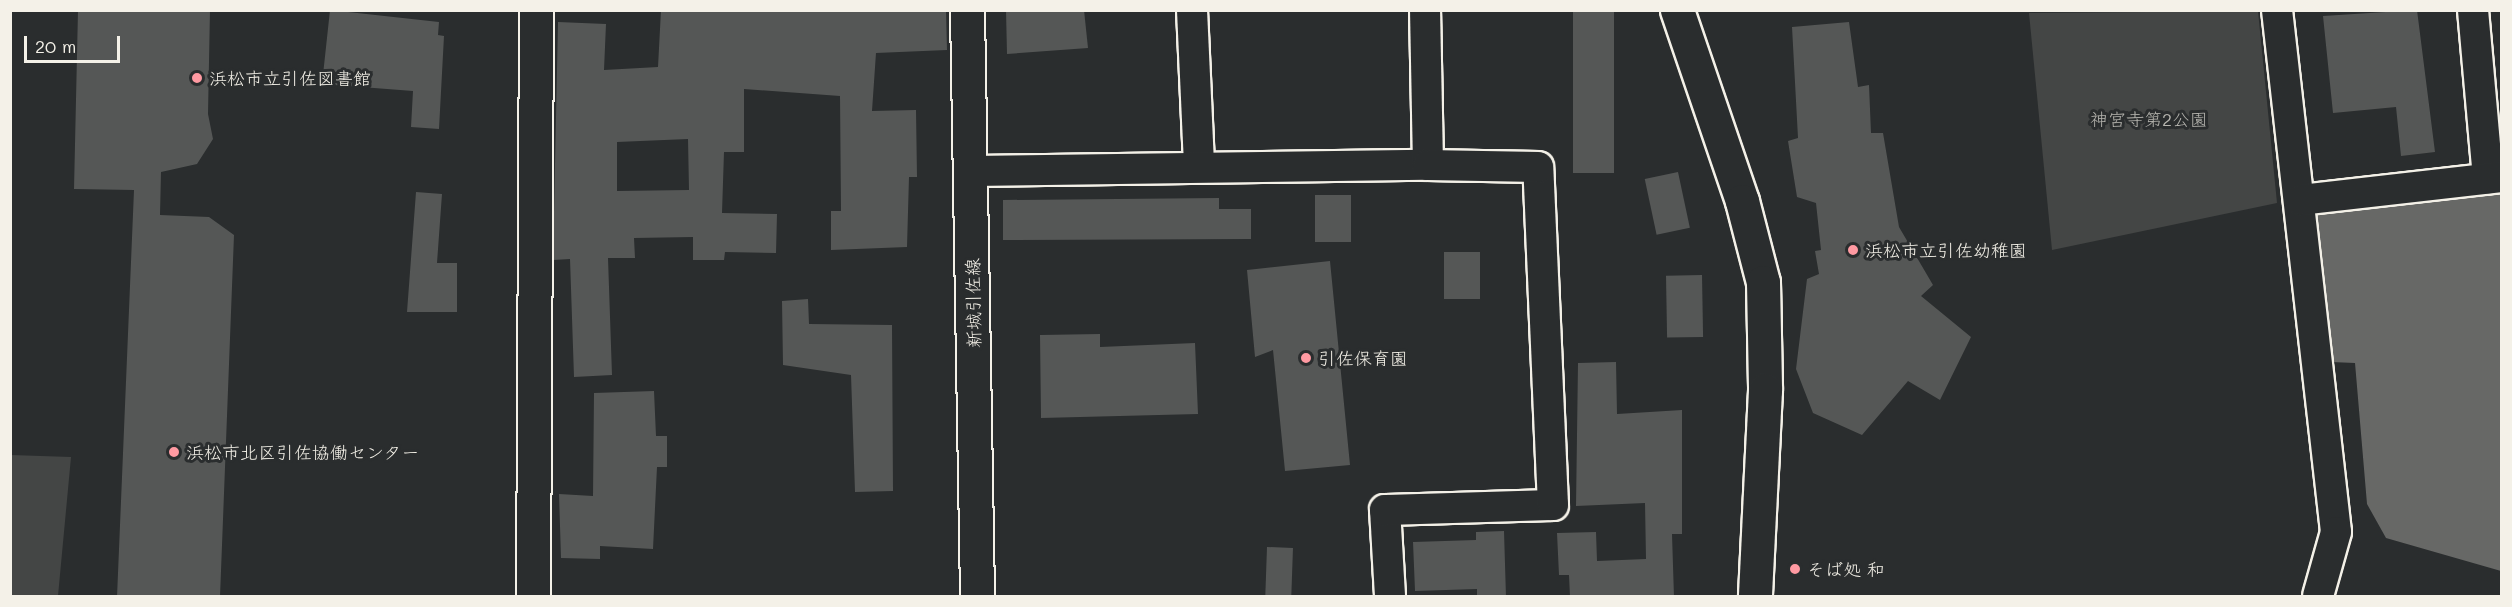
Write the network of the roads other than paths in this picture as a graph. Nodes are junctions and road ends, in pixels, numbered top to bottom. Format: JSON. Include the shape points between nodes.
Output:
{"nodes":[{"id":1,"x":536,"y":10,"type":"edge"},
{"id":2,"x":967,"y":10,"type":"edge"},
{"id":3,"x":1192,"y":10,"type":"edge"},
{"id":4,"x":1425,"y":10,"type":"edge"},
{"id":5,"x":1677,"y":10,"type":"edge"},
{"id":6,"x":2277,"y":10,"type":"edge"},
{"id":7,"x":2474,"y":10,"type":"edge"},
{"id":8,"x":1428,"y":165,"type":"junction"},
{"id":9,"x":1199,"y":167,"type":"junction"},
{"id":10,"x":970,"y":171,"type":"junction"},
{"id":11,"x":2495,"y":177,"type":"edge"},
{"id":12,"x":2301,"y":200,"type":"junction"},
{"id":13,"x":533,"y":597,"type":"edge"},
{"id":14,"x":977,"y":597,"type":"edge"},
{"id":15,"x":1390,"y":597,"type":"edge"},
{"id":16,"x":1755,"y":597,"type":"edge"},
{"id":17,"x":2318,"y":597,"type":"edge"}],
"edges":[{"from":1,"to":13,"type":"street"},
{"from":2,"to":10,"type":"street","name":"新城引佐線"},
{"from":3,"to":9,"type":"street"},
{"from":4,"to":8,"type":"street"},
{"from":5,"to":16,"type":"street","via":[[1742,201],[1763,282],[1765,390]]},
{"from":6,"to":12,"type":"street"},
{"from":7,"to":11,"type":"street"},
{"from":8,"to":9,"type":"street"},
{"from":8,"to":15,"type":"street","via":[[1538,167],[1552,505],[1385,510]]},
{"from":9,"to":10,"type":"street"},
{"from":10,"to":14,"type":"street","name":"新城引佐線"},
{"from":11,"to":12,"type":"street"},
{"from":12,"to":17,"type":"street","via":[[2336,532]]}]}
